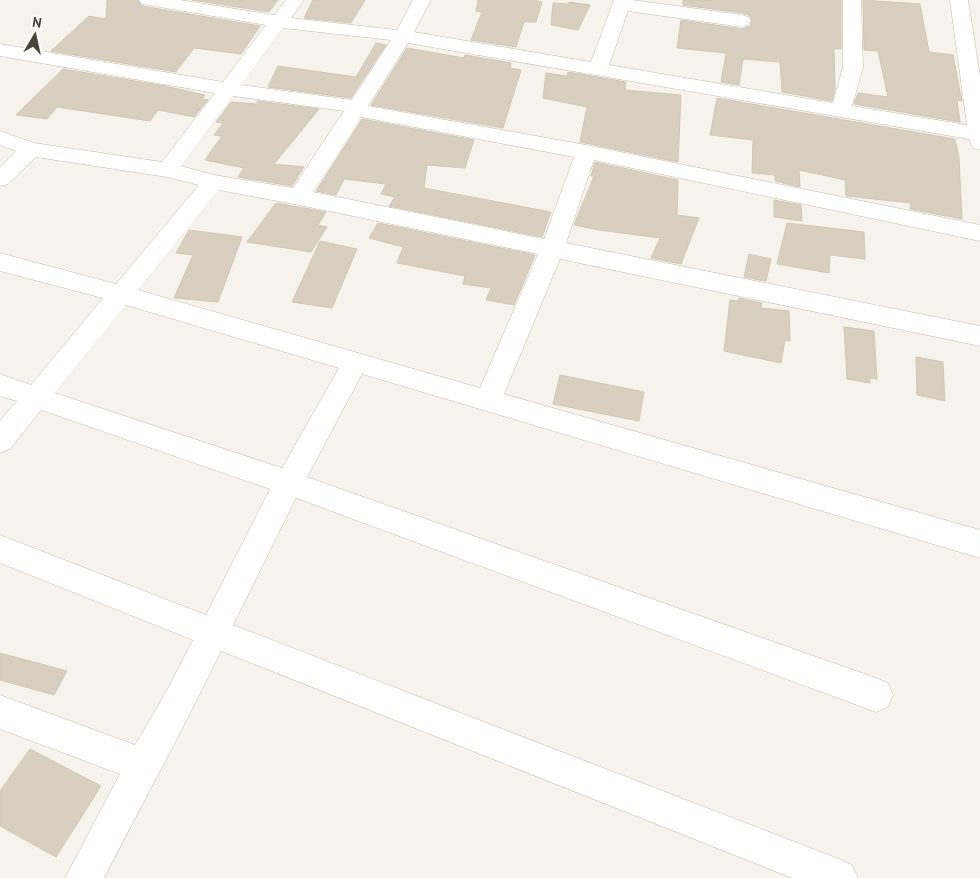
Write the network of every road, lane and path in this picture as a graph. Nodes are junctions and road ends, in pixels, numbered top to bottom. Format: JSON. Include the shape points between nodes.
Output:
{"nodes":[{"id":1,"x":148,"y":0,"type":"edge"},
{"id":2,"x":295,"y":0,"type":"edge"},
{"id":3,"x":422,"y":0,"type":"edge"},
{"id":4,"x":852,"y":0,"type":"edge"},
{"id":5,"x":959,"y":0,"type":"edge"},
{"id":6,"x":622,"y":2,"type":"edge"},
{"id":7,"x":280,"y":22,"type":"junction"},
{"id":8,"x":742,"y":22,"type":"dead end"},
{"id":9,"x":972,"y":34,"type":"edge"},
{"id":10,"x":403,"y":36,"type":"junction"},
{"id":11,"x":0,"y":50,"type":"edge"},
{"id":12,"x":598,"y":69,"type":"junction"},
{"id":13,"x":230,"y":89,"type":"junction"},
{"id":14,"x":978,"y":108,"type":"edge"},
{"id":15,"x":357,"y":109,"type":"junction"},
{"id":16,"x":842,"y":110,"type":"junction"},
{"id":17,"x":979,"y":134,"type":"edge"},
{"id":18,"x":0,"y":138,"type":"edge"},
{"id":19,"x":980,"y":143,"type":"edge"},
{"id":20,"x":31,"y":149,"type":"junction"},
{"id":21,"x":586,"y":152,"type":"junction"},
{"id":22,"x":167,"y":170,"type":"junction"},
{"id":23,"x":0,"y":179,"type":"edge"},
{"id":24,"x":214,"y":182,"type":"junction"},
{"id":25,"x":298,"y":197,"type":"junction"},
{"id":26,"x":980,"y":233,"type":"edge"},
{"id":27,"x":552,"y":249,"type":"junction"},
{"id":28,"x":0,"y":262,"type":"edge"},
{"id":29,"x":121,"y":294,"type":"junction"},
{"id":30,"x":980,"y":336,"type":"edge"},
{"id":31,"x":356,"y":363,"type":"junction"},
{"id":32,"x":0,"y":385,"type":"edge"},
{"id":33,"x":36,"y":397,"type":"junction"},
{"id":34,"x":488,"y":400,"type":"junction"},
{"id":35,"x":0,"y":440,"type":"edge"},
{"id":36,"x":289,"y":483,"type":"junction"},
{"id":37,"x":980,"y":544,"type":"edge"},
{"id":38,"x":0,"y":549,"type":"edge"},
{"id":39,"x":214,"y":632,"type":"junction"},
{"id":40,"x":876,"y":695,"type":"dead end"},
{"id":41,"x":0,"y":712,"type":"edge"},
{"id":42,"x":143,"y":765,"type":"junction"},
{"id":43,"x":84,"y":878,"type":"edge"},
{"id":44,"x":839,"y":878,"type":"edge"}],
"edges":[{"from":1,"to":7,"type":"street"},
{"from":2,"to":7,"type":"street"},
{"from":3,"to":10,"type":"street"},
{"from":4,"to":16,"type":"street","via":[[853,67]]},
{"from":5,"to":9,"type":"street"},
{"from":6,"to":8,"type":"street"},
{"from":6,"to":12,"type":"street"},
{"from":7,"to":10,"type":"street"},
{"from":7,"to":13,"type":"street"},
{"from":9,"to":14,"type":"street"},
{"from":10,"to":12,"type":"street"},
{"from":10,"to":15,"type":"street"},
{"from":11,"to":13,"type":"street"},
{"from":12,"to":16,"type":"street"},
{"from":13,"to":15,"type":"street"},
{"from":13,"to":22,"type":"street"},
{"from":14,"to":17,"type":"street"},
{"from":15,"to":21,"type":"street"},
{"from":15,"to":25,"type":"street"},
{"from":16,"to":17,"type":"street"},
{"from":17,"to":19,"type":"street"},
{"from":18,"to":20,"type":"street"},
{"from":20,"to":22,"type":"street"},
{"from":20,"to":23,"type":"street"},
{"from":21,"to":26,"type":"street"},
{"from":21,"to":27,"type":"street"},
{"from":22,"to":24,"type":"street"},
{"from":24,"to":25,"type":"street"},
{"from":24,"to":29,"type":"street"},
{"from":25,"to":27,"type":"street"},
{"from":27,"to":30,"type":"street"},
{"from":27,"to":34,"type":"street"},
{"from":28,"to":29,"type":"street"},
{"from":29,"to":31,"type":"street"},
{"from":29,"to":33,"type":"street"},
{"from":31,"to":34,"type":"street"},
{"from":31,"to":36,"type":"street"},
{"from":32,"to":33,"type":"street"},
{"from":33,"to":35,"type":"street"},
{"from":33,"to":36,"type":"street"},
{"from":34,"to":37,"type":"street"},
{"from":36,"to":39,"type":"street"},
{"from":36,"to":40,"type":"street"},
{"from":38,"to":39,"type":"street"},
{"from":39,"to":42,"type":"street"},
{"from":39,"to":44,"type":"street"},
{"from":41,"to":42,"type":"street"},
{"from":42,"to":43,"type":"street"}]}
